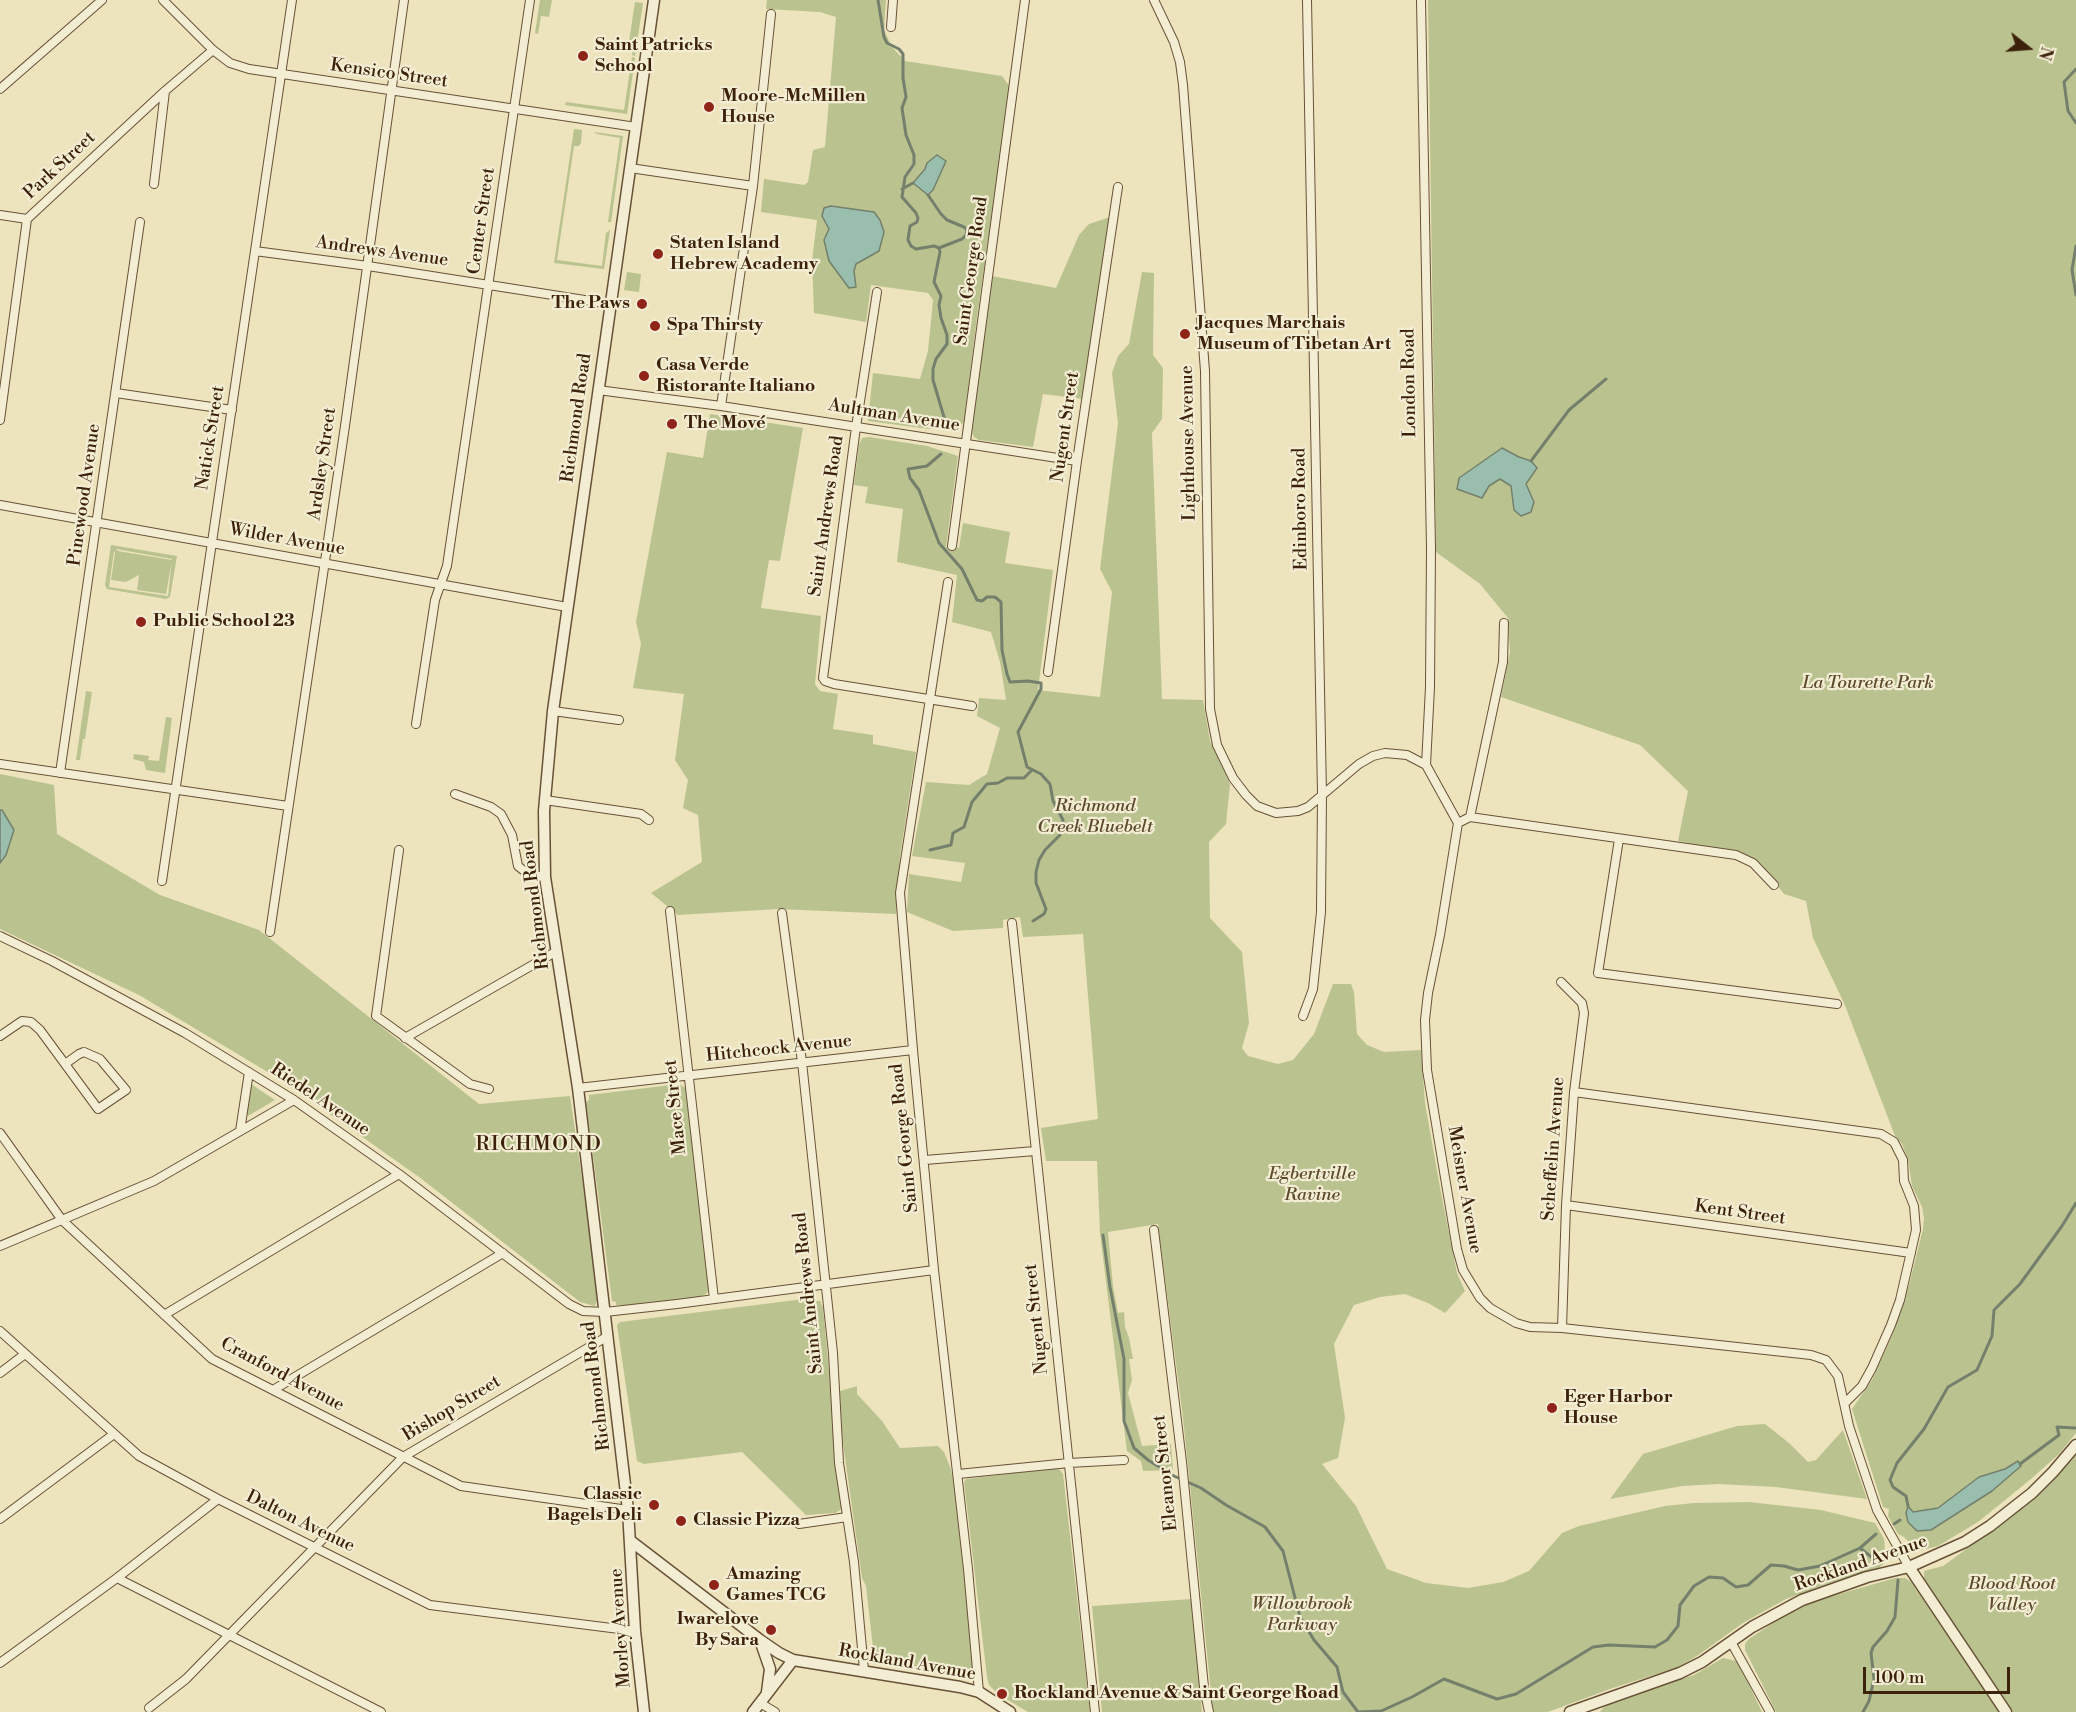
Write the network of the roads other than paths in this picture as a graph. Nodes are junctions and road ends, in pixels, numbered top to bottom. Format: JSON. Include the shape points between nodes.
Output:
{"nodes":[{"id":1,"x":102,"y":0,"type":"edge"},
{"id":2,"x":163,"y":0,"type":"edge"},
{"id":3,"x":292,"y":0,"type":"edge"},
{"id":4,"x":404,"y":0,"type":"edge"},
{"id":5,"x":530,"y":0,"type":"edge"},
{"id":6,"x":654,"y":0,"type":"edge"},
{"id":7,"x":892,"y":0,"type":"edge"},
{"id":8,"x":1025,"y":0,"type":"edge"},
{"id":9,"x":1154,"y":0,"type":"edge"},
{"id":10,"x":1307,"y":0,"type":"edge"},
{"id":11,"x":1421,"y":0,"type":"edge"},
{"id":12,"x":771,"y":14,"type":"dead end"},
{"id":13,"x":891,"y":27,"type":"dead end"},
{"id":14,"x":213,"y":50,"type":"junction"},
{"id":15,"x":280,"y":75,"type":"junction"},
{"id":16,"x":0,"y":89,"type":"edge"},
{"id":17,"x":165,"y":91,"type":"junction"},
{"id":18,"x":391,"y":91,"type":"junction"},
{"id":19,"x":514,"y":109,"type":"junction"},
{"id":20,"x":636,"y":127,"type":"junction"},
{"id":21,"x":630,"y":168,"type":"junction"},
{"id":22,"x":154,"y":184,"type":"dead end"},
{"id":23,"x":753,"y":186,"type":"junction"},
{"id":24,"x":1118,"y":187,"type":"dead end"},
{"id":25,"x":0,"y":215,"type":"edge"},
{"id":26,"x":27,"y":219,"type":"junction"},
{"id":27,"x":140,"y":222,"type":"dead end"},
{"id":28,"x":255,"y":251,"type":"junction"},
{"id":29,"x":368,"y":266,"type":"junction"},
{"id":30,"x":489,"y":285,"type":"junction"},
{"id":31,"x":877,"y":292,"type":"dead end"},
{"id":32,"x":610,"y":304,"type":"junction"},
{"id":33,"x":598,"y":390,"type":"junction"},
{"id":34,"x":116,"y":393,"type":"junction"},
{"id":35,"x":721,"y":406,"type":"junction"},
{"id":36,"x":232,"y":410,"type":"junction"},
{"id":37,"x":0,"y":420,"type":"edge"},
{"id":38,"x":856,"y":427,"type":"junction"},
{"id":39,"x":964,"y":444,"type":"junction"},
{"id":40,"x":1077,"y":461,"type":"junction"},
{"id":41,"x":0,"y":505,"type":"edge"},
{"id":42,"x":98,"y":522,"type":"junction"},
{"id":43,"x":212,"y":543,"type":"junction"},
{"id":44,"x":952,"y":546,"type":"dead end"},
{"id":45,"x":324,"y":563,"type":"junction"},
{"id":46,"x":948,"y":582,"type":"dead end"},
{"id":47,"x":440,"y":584,"type":"junction"},
{"id":48,"x":567,"y":607,"type":"junction"},
{"id":49,"x":1504,"y":623,"type":"dead end"},
{"id":50,"x":1048,"y":672,"type":"dead end"},
{"id":51,"x":929,"y":699,"type":"junction"},
{"id":52,"x":972,"y":706,"type":"dead end"},
{"id":53,"x":553,"y":711,"type":"junction"},
{"id":54,"x":619,"y":720,"type":"dead end"},
{"id":55,"x":416,"y":724,"type":"dead end"},
{"id":56,"x":0,"y":764,"type":"edge"},
{"id":57,"x":1426,"y":765,"type":"junction"},
{"id":58,"x":60,"y":774,"type":"junction"},
{"id":59,"x":176,"y":790,"type":"junction"},
{"id":60,"x":455,"y":794,"type":"dead end"},
{"id":61,"x":1322,"y":794,"type":"junction"},
{"id":62,"x":545,"y":800,"type":"junction"},
{"id":63,"x":288,"y":806,"type":"junction"},
{"id":64,"x":1470,"y":818,"type":"junction"},
{"id":65,"x":649,"y":820,"type":"dead end"},
{"id":66,"x":1458,"y":823,"type":"junction"},
{"id":67,"x":1619,"y":839,"type":"junction"},
{"id":68,"x":399,"y":850,"type":"dead end"},
{"id":69,"x":545,"y":877,"type":"junction"},
{"id":70,"x":162,"y":881,"type":"dead end"},
{"id":71,"x":1774,"y":885,"type":"dead end"},
{"id":72,"x":670,"y":911,"type":"dead end"},
{"id":73,"x":782,"y":913,"type":"dead end"},
{"id":74,"x":1012,"y":922,"type":"dead end"},
{"id":75,"x":270,"y":932,"type":"dead end"},
{"id":76,"x":0,"y":936,"type":"edge"},
{"id":77,"x":557,"y":951,"type":"junction"},
{"id":78,"x":1561,"y":982,"type":"dead end"},
{"id":79,"x":1837,"y":1004,"type":"dead end"},
{"id":80,"x":1303,"y":1016,"type":"dead end"},
{"id":81,"x":0,"y":1036,"type":"edge"},
{"id":82,"x":405,"y":1038,"type":"junction"},
{"id":83,"x":913,"y":1050,"type":"junction"},
{"id":84,"x":802,"y":1062,"type":"junction"},
{"id":85,"x":65,"y":1064,"type":"junction"},
{"id":86,"x":249,"y":1072,"type":"junction"},
{"id":87,"x":689,"y":1075,"type":"junction"},
{"id":88,"x":578,"y":1088,"type":"junction"},
{"id":89,"x":489,"y":1089,"type":"dead end"},
{"id":90,"x":1574,"y":1092,"type":"junction"},
{"id":91,"x":294,"y":1100,"type":"junction"},
{"id":92,"x":240,"y":1131,"type":"junction"},
{"id":93,"x":0,"y":1133,"type":"edge"},
{"id":94,"x":1035,"y":1151,"type":"junction"},
{"id":95,"x":925,"y":1160,"type":"junction"},
{"id":96,"x":399,"y":1174,"type":"junction"},
{"id":97,"x":1566,"y":1205,"type":"junction"},
{"id":98,"x":62,"y":1220,"type":"junction"},
{"id":99,"x":1154,"y":1230,"type":"dead end"},
{"id":100,"x":0,"y":1246,"type":"edge"},
{"id":101,"x":503,"y":1253,"type":"junction"},
{"id":102,"x":1911,"y":1253,"type":"junction"},
{"id":103,"x":934,"y":1270,"type":"junction"},
{"id":104,"x":826,"y":1284,"type":"junction"},
{"id":105,"x":714,"y":1299,"type":"junction"},
{"id":106,"x":605,"y":1312,"type":"junction"},
{"id":107,"x":164,"y":1315,"type":"junction"},
{"id":108,"x":1562,"y":1328,"type":"junction"},
{"id":109,"x":0,"y":1331,"type":"edge"},
{"id":110,"x":608,"y":1336,"type":"junction"},
{"id":111,"x":25,"y":1354,"type":"junction"},
{"id":112,"x":0,"y":1373,"type":"edge"},
{"id":113,"x":273,"y":1390,"type":"junction"},
{"id":114,"x":1845,"y":1403,"type":"junction"},
{"id":115,"x":114,"y":1434,"type":"junction"},
{"id":116,"x":2076,"y":1445,"type":"edge"},
{"id":117,"x":403,"y":1456,"type":"junction"},
{"id":118,"x":1124,"y":1460,"type":"dead end"},
{"id":119,"x":1069,"y":1463,"type":"junction"},
{"id":120,"x":958,"y":1474,"type":"junction"},
{"id":121,"x":218,"y":1499,"type":"junction"},
{"id":122,"x":628,"y":1510,"type":"junction"},
{"id":123,"x":847,"y":1517,"type":"junction"},
{"id":124,"x":0,"y":1519,"type":"edge"},
{"id":125,"x":799,"y":1524,"type":"dead end"},
{"id":126,"x":632,"y":1542,"type":"junction"},
{"id":127,"x":316,"y":1548,"type":"junction"},
{"id":128,"x":1909,"y":1567,"type":"junction"},
{"id":129,"x":117,"y":1578,"type":"junction"},
{"id":130,"x":635,"y":1631,"type":"junction"},
{"id":131,"x":230,"y":1636,"type":"junction"},
{"id":132,"x":760,"y":1640,"type":"junction"},
{"id":133,"x":1731,"y":1642,"type":"junction"},
{"id":134,"x":793,"y":1660,"type":"junction"},
{"id":135,"x":0,"y":1663,"type":"edge"},
{"id":136,"x":864,"y":1670,"type":"junction"},
{"id":137,"x":979,"y":1692,"type":"junction"},
{"id":138,"x":760,"y":1703,"type":"edge"},
{"id":139,"x":149,"y":1708,"type":"dead end"},
{"id":140,"x":1592,"y":1708,"type":"edge"},
{"id":141,"x":381,"y":1712,"type":"edge"},
{"id":142,"x":644,"y":1712,"type":"edge"},
{"id":143,"x":775,"y":1712,"type":"edge"},
{"id":144,"x":1010,"y":1712,"type":"edge"},
{"id":145,"x":1095,"y":1712,"type":"edge"},
{"id":146,"x":1209,"y":1712,"type":"edge"},
{"id":147,"x":1570,"y":1712,"type":"edge"},
{"id":148,"x":1770,"y":1712,"type":"edge"},
{"id":149,"x":2006,"y":1712,"type":"edge"}],
"edges":[{"from":1,"to":16,"type":"street"},
{"from":2,"to":14,"type":"street","name":"Kensico Street"},
{"from":3,"to":15,"type":"street","name":"Natick Street"},
{"from":4,"to":18,"type":"street","name":"Ardsley Street"},
{"from":5,"to":19,"type":"street","name":"Center Street"},
{"from":6,"to":20,"type":"street","name":"Richmond Road"},
{"from":7,"to":13,"type":"street"},
{"from":8,"to":39,"type":"street","name":"Saint George Road"},
{"from":9,"to":61,"type":"street","name":"Lighthouse Avenue","via":[[1174,42],[1183,85],[1205,371],[1213,728],[1220,754],[1233,778],[1257,806],[1287,813],[1308,807]]},
{"from":10,"to":61,"type":"street","name":"Edinboro Road"},
{"from":11,"to":57,"type":"street","name":"London Road","via":[[1431,559]]},
{"from":12,"to":23,"type":"street"},
{"from":14,"to":15,"type":"street","name":"Kensico Street","via":[[238,66]]},
{"from":14,"to":17,"type":"street","name":"Park Street"},
{"from":15,"to":18,"type":"street","name":"Kensico Street"},
{"from":15,"to":28,"type":"street","name":"Natick Street"},
{"from":17,"to":22,"type":"street"},
{"from":17,"to":26,"type":"street","name":"Park Street"},
{"from":18,"to":19,"type":"street","name":"Kensico Street"},
{"from":18,"to":29,"type":"street","name":"Ardsley Street"},
{"from":19,"to":20,"type":"street","name":"Kensico Street"},
{"from":19,"to":30,"type":"street","name":"Center Street"},
{"from":20,"to":21,"type":"street","name":"Richmond Road"},
{"from":21,"to":23,"type":"street"},
{"from":21,"to":32,"type":"street","name":"Richmond Road"},
{"from":23,"to":35,"type":"street"},
{"from":24,"to":40,"type":"street","name":"Nugent Street"},
{"from":25,"to":26,"type":"street"},
{"from":26,"to":37,"type":"street","name":"Park Street"},
{"from":27,"to":34,"type":"street","name":"Pinewood Avenue"},
{"from":28,"to":29,"type":"street","name":"Andrews Avenue"},
{"from":28,"to":36,"type":"street","name":"Natick Street"},
{"from":29,"to":30,"type":"street","name":"Andrews Avenue"},
{"from":29,"to":45,"type":"street","name":"Ardsley Street"},
{"from":30,"to":32,"type":"street","name":"Andrews Avenue"},
{"from":30,"to":47,"type":"street","name":"Center Street","via":[[447,566]]},
{"from":31,"to":38,"type":"street","name":"Saint Andrews Road"},
{"from":32,"to":33,"type":"street","name":"Richmond Road"},
{"from":33,"to":35,"type":"street","name":"Aultman Avenue"},
{"from":33,"to":48,"type":"street","name":"Richmond Road"},
{"from":34,"to":36,"type":"street"},
{"from":34,"to":42,"type":"street","name":"Pinewood Avenue"},
{"from":35,"to":38,"type":"street","name":"Aultman Avenue"},
{"from":36,"to":43,"type":"street","name":"Natick Street"},
{"from":38,"to":39,"type":"street","name":"Aultman Avenue"},
{"from":38,"to":51,"type":"street","name":"Saint Andrews Road","via":[[823,674],[825,681],[834,684]]},
{"from":39,"to":40,"type":"street","name":"Aultman Avenue"},
{"from":39,"to":44,"type":"street","name":"Saint George Road"},
{"from":40,"to":50,"type":"street","name":"Nugent Street"},
{"from":41,"to":42,"type":"street","name":"Wilder Avenue"},
{"from":42,"to":43,"type":"street","name":"Wilder Avenue"},
{"from":42,"to":58,"type":"street","name":"Pinewood Avenue"},
{"from":43,"to":45,"type":"street","name":"Wilder Avenue"},
{"from":43,"to":59,"type":"street","name":"Natick Street"},
{"from":45,"to":47,"type":"street","name":"Wilder Avenue"},
{"from":45,"to":63,"type":"street","name":"Ardsley Street"},
{"from":46,"to":51,"type":"street","name":"Saint George Road"},
{"from":47,"to":48,"type":"street","name":"Wilder Avenue"},
{"from":47,"to":55,"type":"street","name":"Center Street"},
{"from":48,"to":53,"type":"street","name":"Richmond Road"},
{"from":49,"to":64,"type":"street","via":[[1503,662]]},
{"from":51,"to":52,"type":"street"},
{"from":51,"to":83,"type":"street","name":"Saint George Road","via":[[900,893]]},
{"from":53,"to":54,"type":"street"},
{"from":53,"to":62,"type":"street","name":"Richmond Road"},
{"from":56,"to":58,"type":"street"},
{"from":57,"to":61,"type":"street","via":[[1397,753],[1373,756]]},
{"from":57,"to":66,"type":"street"},
{"from":58,"to":59,"type":"street"},
{"from":59,"to":63,"type":"street"},
{"from":59,"to":70,"type":"street","name":"Natick Street"},
{"from":60,"to":69,"type":"street","via":[[501,814],[522,871]]},
{"from":61,"to":80,"type":"street","name":"Edinboro Road","via":[[1321,912],[1313,989]]},
{"from":62,"to":65,"type":"street","via":[[641,814]]},
{"from":62,"to":69,"type":"street","name":"Richmond Road"},
{"from":63,"to":75,"type":"street","name":"Ardsley Street"},
{"from":64,"to":66,"type":"street"},
{"from":64,"to":67,"type":"street"},
{"from":66,"to":108,"type":"street","name":"Meisner Avenue","via":[[1428,993],[1425,1045],[1458,1257],[1479,1298],[1501,1316],[1530,1327]]},
{"from":67,"to":71,"type":"street","via":[[1736,855],[1753,862]]},
{"from":67,"to":79,"type":"street","via":[[1598,973]]},
{"from":68,"to":82,"type":"street","via":[[376,1016]]},
{"from":69,"to":77,"type":"street","name":"Richmond Road"},
{"from":72,"to":87,"type":"street","name":"Mace Street"},
{"from":73,"to":84,"type":"street","name":"Saint Andrews Road"},
{"from":74,"to":94,"type":"street","name":"Nugent Street"},
{"from":76,"to":86,"type":"street","name":"Riedel Avenue","via":[[185,1033]]},
{"from":77,"to":82,"type":"street"},
{"from":77,"to":88,"type":"street","name":"Richmond Road"},
{"from":78,"to":90,"type":"street","name":"Scheffelin Avenue","via":[[1582,1003],[1584,1013]]},
{"from":81,"to":85,"type":"street","via":[[22,1021],[31,1022]]},
{"from":82,"to":89,"type":"street","via":[[470,1084]]},
{"from":83,"to":84,"type":"street","name":"Hitchcock Avenue"},
{"from":83,"to":95,"type":"street","name":"Saint George Road"},
{"from":84,"to":87,"type":"street","name":"Hitchcock Avenue"},
{"from":84,"to":104,"type":"street","name":"Saint Andrews Road"},
{"from":85,"to":85,"type":"street","via":[[98,1109],[126,1090],[91,1053],[79,1054]]},
{"from":86,"to":91,"type":"street","name":"Riedel Avenue"},
{"from":86,"to":92,"type":"street"},
{"from":87,"to":88,"type":"street","name":"Hitchcock Avenue"},
{"from":87,"to":105,"type":"street","name":"Mace Street"},
{"from":88,"to":106,"type":"street","name":"Richmond Road"},
{"from":90,"to":97,"type":"street","name":"Scheffelin Avenue"},
{"from":90,"to":102,"type":"street","via":[[1881,1134],[1894,1142],[1903,1160],[1906,1188],[1917,1218]]},
{"from":91,"to":92,"type":"street"},
{"from":91,"to":96,"type":"street","name":"Riedel Avenue"},
{"from":92,"to":98,"type":"street","via":[[154,1181]]},
{"from":93,"to":98,"type":"street","name":"Cranford Avenue"},
{"from":94,"to":95,"type":"street"},
{"from":94,"to":119,"type":"street","name":"Nugent Street"},
{"from":95,"to":103,"type":"street","name":"Saint George Road"},
{"from":96,"to":101,"type":"street","name":"Riedel Avenue"},
{"from":96,"to":107,"type":"street"},
{"from":97,"to":102,"type":"street","name":"Kent Street"},
{"from":97,"to":108,"type":"street","name":"Scheffelin Avenue"},
{"from":98,"to":100,"type":"street"},
{"from":98,"to":107,"type":"street","name":"Cranford Avenue"},
{"from":99,"to":146,"type":"street","name":"Eleanor Street"},
{"from":101,"to":106,"type":"street","name":"Riedel Avenue","via":[[568,1304],[583,1311]]},
{"from":101,"to":113,"type":"street"},
{"from":102,"to":114,"type":"street","via":[[1900,1300],[1881,1349],[1862,1386]]},
{"from":103,"to":104,"type":"street","name":"Riedel Avenue"},
{"from":103,"to":120,"type":"street","name":"Saint George Road"},
{"from":104,"to":105,"type":"street","name":"Riedel Avenue"},
{"from":104,"to":123,"type":"street","name":"Saint Andrews Road","via":[[839,1462]]},
{"from":105,"to":106,"type":"street","name":"Riedel Avenue"},
{"from":106,"to":110,"type":"street","name":"Richmond Road"},
{"from":107,"to":113,"type":"street","name":"Cranford Avenue","via":[[212,1359]]},
{"from":108,"to":114,"type":"street","name":"Meisner Avenue","via":[[1819,1356],[1838,1376]]},
{"from":109,"to":111,"type":"street","name":"Dalton Avenue"},
{"from":110,"to":117,"type":"street","name":"Bishop Street"},
{"from":110,"to":122,"type":"street","name":"Richmond Road"},
{"from":111,"to":112,"type":"street"},
{"from":111,"to":115,"type":"street","name":"Dalton Avenue"},
{"from":113,"to":117,"type":"street","name":"Cranford Avenue"},
{"from":114,"to":128,"type":"street","name":"Meisner Avenue","via":[[1877,1510]]},
{"from":115,"to":121,"type":"street","name":"Dalton Avenue","via":[[139,1456]]},
{"from":115,"to":124,"type":"street"},
{"from":116,"to":128,"type":"street","name":"Rockland Avenue","via":[[2032,1493],[1998,1520],[1965,1542]]},
{"from":117,"to":122,"type":"street","name":"Cranford Avenue","via":[[461,1486]]},
{"from":117,"to":127,"type":"street","name":"Bishop Street"},
{"from":118,"to":119,"type":"street"},
{"from":119,"to":120,"type":"street"},
{"from":119,"to":145,"type":"street","name":"Nugent Street"},
{"from":120,"to":137,"type":"street","name":"Saint George Road"},
{"from":121,"to":127,"type":"street","name":"Dalton Avenue"},
{"from":121,"to":129,"type":"street"},
{"from":122,"to":126,"type":"street","name":"Richmond Road"},
{"from":123,"to":125,"type":"street"},
{"from":123,"to":136,"type":"street","name":"Saint Andrews Road"},
{"from":126,"to":130,"type":"street","name":"Morley Avenue"},
{"from":126,"to":132,"type":"street"},
{"from":127,"to":130,"type":"street","name":"Dalton Avenue","via":[[430,1605]]},
{"from":127,"to":131,"type":"street","name":"Bishop Street"},
{"from":128,"to":133,"type":"street","name":"Rockland Avenue","via":[[1802,1600]]},
{"from":128,"to":149,"type":"street"},
{"from":129,"to":131,"type":"street"},
{"from":129,"to":135,"type":"street"},
{"from":130,"to":142,"type":"street","name":"Morley Avenue"},
{"from":131,"to":139,"type":"street","name":"Bishop Street"},
{"from":131,"to":141,"type":"street"},
{"from":132,"to":134,"type":"street"},
{"from":132,"to":138,"type":"street","via":[[770,1669]]},
{"from":133,"to":140,"type":"street","name":"Rockland Avenue","via":[[1680,1673]]},
{"from":133,"to":148,"type":"street"},
{"from":134,"to":136,"type":"street","name":"Rockland Avenue"},
{"from":134,"to":138,"type":"street"},
{"from":136,"to":137,"type":"street","name":"Rockland Avenue"},
{"from":137,"to":144,"type":"street","name":"Rockland Avenue"},
{"from":138,"to":143,"type":"street"},
{"from":140,"to":147,"type":"street","name":"Rockland Avenue"}]}
